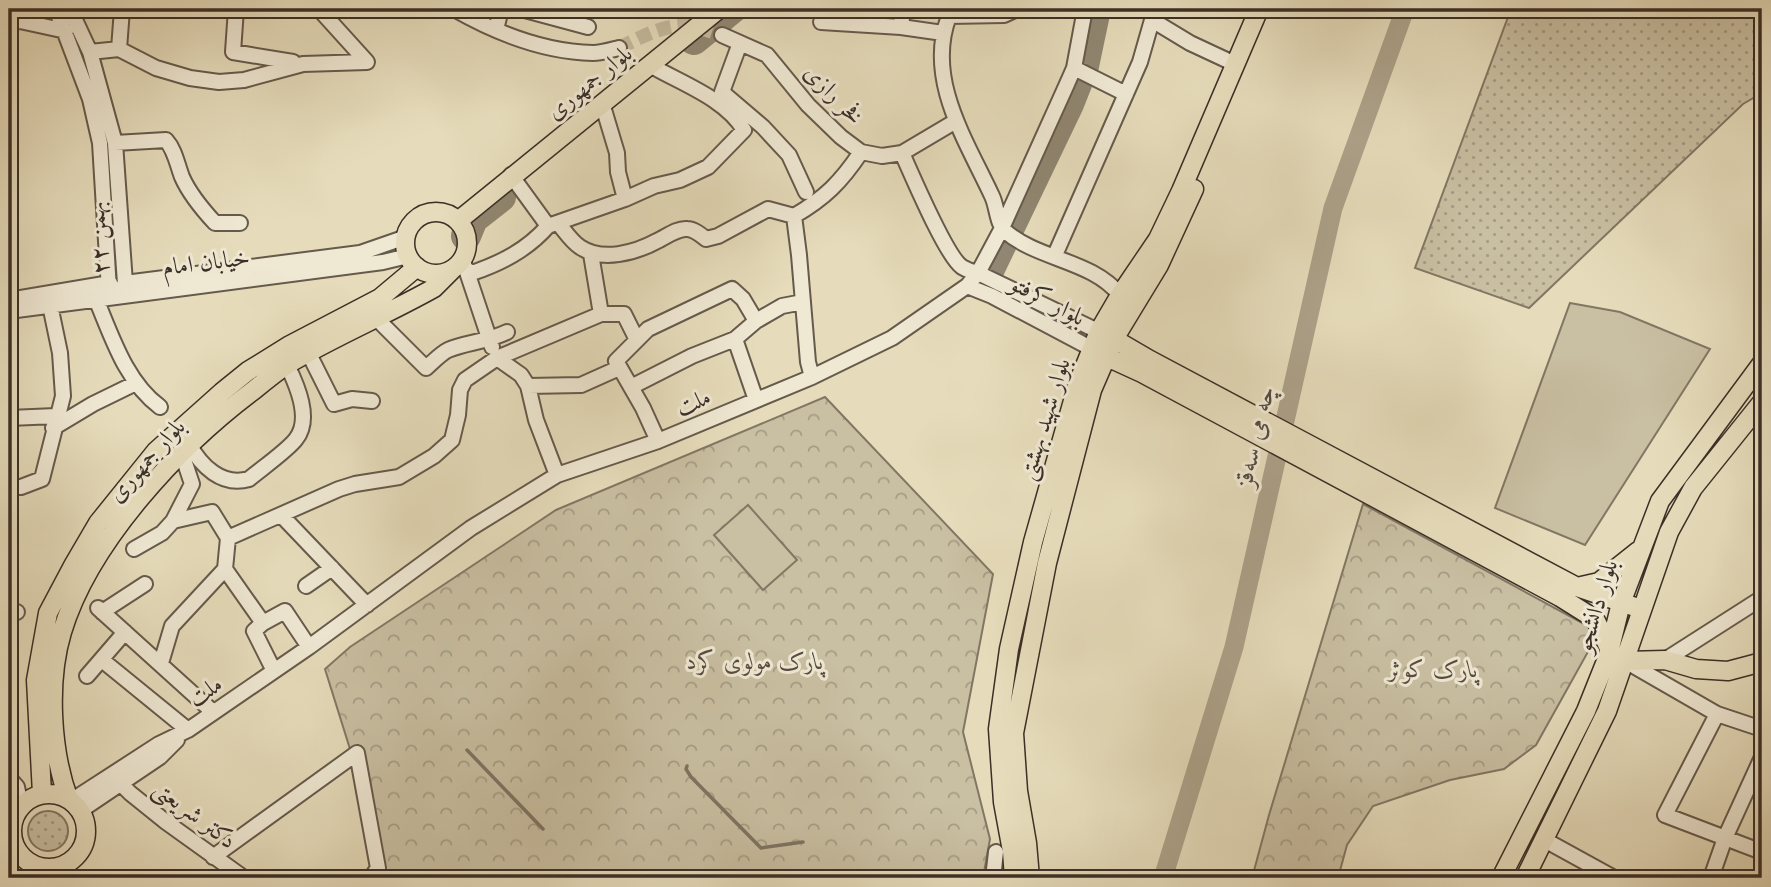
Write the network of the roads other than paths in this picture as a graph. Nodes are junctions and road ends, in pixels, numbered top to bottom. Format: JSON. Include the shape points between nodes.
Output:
{"nodes":[{"id":1,"x":9,"y":9,"type":"edge"},
{"id":2,"x":61,"y":9,"type":"edge"},
{"id":3,"x":122,"y":9,"type":"edge"},
{"id":4,"x":236,"y":9,"type":"edge"},
{"id":5,"x":320,"y":9,"type":"edge"},
{"id":6,"x":454,"y":9,"type":"edge"},
{"id":7,"x":501,"y":9,"type":"edge"},
{"id":8,"x":521,"y":9,"type":"edge"},
{"id":9,"x":719,"y":9,"type":"edge"},
{"id":10,"x":903,"y":9,"type":"edge"},
{"id":11,"x":1017,"y":9,"type":"edge"},
{"id":12,"x":1085,"y":9,"type":"edge"},
{"id":13,"x":1259,"y":9,"type":"edge"},
{"id":14,"x":1270,"y":9,"type":"edge"},
{"id":15,"x":958,"y":13,"type":"edge"},
{"id":16,"x":1152,"y":14,"type":"edge"},
{"id":17,"x":14,"y":21,"type":"edge"},
{"id":18,"x":821,"y":22,"type":"dead end"},
{"id":19,"x":588,"y":27,"type":"dead end"},
{"id":20,"x":901,"y":27,"type":"junction"},
{"id":21,"x":495,"y":30,"type":"junction"},
{"id":22,"x":66,"y":31,"type":"junction"},
{"id":23,"x":943,"y":33,"type":"junction"},
{"id":24,"x":722,"y":35,"type":"tunnel mouth"},
{"id":25,"x":740,"y":43,"type":"junction"},
{"id":26,"x":619,"y":48,"type":"tunnel mouth"},
{"id":27,"x":119,"y":49,"type":"junction"},
{"id":28,"x":90,"y":51,"type":"junction"},
{"id":29,"x":293,"y":62,"type":"dead end"},
{"id":30,"x":1235,"y":64,"type":"junction"},
{"id":31,"x":650,"y":65,"type":"junction"},
{"id":32,"x":1074,"y":68,"type":"junction"},
{"id":33,"x":1126,"y":94,"type":"junction"},
{"id":34,"x":602,"y":103,"type":"junction"},
{"id":35,"x":956,"y":121,"type":"junction"},
{"id":36,"x":115,"y":143,"type":"junction"},
{"id":37,"x":861,"y":152,"type":"junction"},
{"id":38,"x":902,"y":153,"type":"junction"},
{"id":39,"x":511,"y":175,"type":"junction"},
{"id":40,"x":806,"y":192,"type":"dead end"},
{"id":41,"x":625,"y":199,"type":"junction"},
{"id":42,"x":793,"y":216,"type":"junction"},
{"id":43,"x":458,"y":221,"type":"junction"},
{"id":44,"x":240,"y":223,"type":"dead end"},
{"id":45,"x":553,"y":225,"type":"junction"},
{"id":46,"x":1002,"y":229,"type":"junction"},
{"id":47,"x":406,"y":237,"type":"junction"},
{"id":48,"x":591,"y":254,"type":"junction"},
{"id":49,"x":1055,"y":255,"type":"junction"},
{"id":50,"x":412,"y":261,"type":"junction"},
{"id":51,"x":460,"y":266,"type":"junction"},
{"id":52,"x":978,"y":273,"type":"junction"},
{"id":53,"x":125,"y":283,"type":"junction"},
{"id":54,"x":967,"y":286,"type":"junction"},
{"id":55,"x":114,"y":290,"type":"junction"},
{"id":56,"x":1120,"y":295,"type":"junction"},
{"id":57,"x":96,"y":299,"type":"junction"},
{"id":58,"x":9,"y":300,"type":"edge"},
{"id":59,"x":803,"y":302,"type":"junction"},
{"id":60,"x":50,"y":305,"type":"junction"},
{"id":61,"x":9,"y":311,"type":"edge"},
{"id":62,"x":601,"y":314,"type":"junction"},
{"id":63,"x":377,"y":319,"type":"junction"},
{"id":64,"x":755,"y":321,"type":"junction"},
{"id":65,"x":507,"y":332,"type":"dead end"},
{"id":66,"x":1107,"y":335,"type":"junction"},
{"id":67,"x":735,"y":339,"type":"junction"},
{"id":68,"x":637,"y":340,"type":"junction"},
{"id":69,"x":489,"y":341,"type":"junction"},
{"id":70,"x":1099,"y":353,"type":"junction"},
{"id":71,"x":309,"y":354,"type":"junction"},
{"id":72,"x":497,"y":358,"type":"junction"},
{"id":73,"x":1762,"y":363,"type":"edge"},
{"id":74,"x":617,"y":364,"type":"junction"},
{"id":75,"x":287,"y":365,"type":"junction"},
{"id":76,"x":1146,"y":367,"type":"junction"},
{"id":77,"x":812,"y":377,"type":"junction"},
{"id":78,"x":136,"y":383,"type":"junction"},
{"id":79,"x":528,"y":386,"type":"junction"},
{"id":80,"x":631,"y":387,"type":"junction"},
{"id":81,"x":1736,"y":399,"type":"junction"},
{"id":82,"x":756,"y":400,"type":"junction"},
{"id":83,"x":372,"y":401,"type":"dead end"},
{"id":84,"x":160,"y":407,"type":"dead end"},
{"id":85,"x":1759,"y":414,"type":"edge"},
{"id":86,"x":9,"y":418,"type":"edge"},
{"id":87,"x":55,"y":422,"type":"junction"},
{"id":88,"x":658,"y":441,"type":"junction"},
{"id":89,"x":185,"y":448,"type":"junction"},
{"id":90,"x":557,"y":475,"type":"junction"},
{"id":91,"x":9,"y":488,"type":"edge"},
{"id":92,"x":282,"y":516,"type":"junction"},
{"id":93,"x":173,"y":521,"type":"junction"},
{"id":94,"x":1455,"y":533,"type":"junction"},
{"id":95,"x":228,"y":538,"type":"junction"},
{"id":96,"x":134,"y":549,"type":"dead end"},
{"id":97,"x":1640,"y":549,"type":"junction"},
{"id":98,"x":332,"y":568,"type":"junction"},
{"id":99,"x":225,"y":569,"type":"junction"},
{"id":100,"x":145,"y":584,"type":"dead end"},
{"id":101,"x":306,"y":586,"type":"dead end"},
{"id":102,"x":1577,"y":587,"type":"junction"},
{"id":103,"x":1762,"y":598,"type":"edge"},
{"id":104,"x":1621,"y":603,"type":"junction"},
{"id":105,"x":367,"y":605,"type":"junction"},
{"id":106,"x":1641,"y":609,"type":"junction"},
{"id":107,"x":263,"y":622,"type":"junction"},
{"id":108,"x":125,"y":632,"type":"junction"},
{"id":109,"x":309,"y":647,"type":"junction"},
{"id":110,"x":1610,"y":650,"type":"junction"},
{"id":111,"x":102,"y":660,"type":"junction"},
{"id":112,"x":1665,"y":660,"type":"junction"},
{"id":113,"x":1625,"y":661,"type":"junction"},
{"id":114,"x":1762,"y":662,"type":"edge"},
{"id":115,"x":161,"y":663,"type":"junction"},
{"id":116,"x":274,"y":671,"type":"junction"},
{"id":117,"x":87,"y":676,"type":"dead end"},
{"id":118,"x":213,"y":712,"type":"junction"},
{"id":119,"x":1717,"y":714,"type":"junction"},
{"id":120,"x":1762,"y":729,"type":"edge"},
{"id":121,"x":188,"y":730,"type":"junction"},
{"id":122,"x":1762,"y":757,"type":"edge"},
{"id":123,"x":9,"y":778,"type":"edge"},
{"id":124,"x":120,"y":783,"type":"junction"},
{"id":125,"x":42,"y":794,"type":"junction"},
{"id":126,"x":74,"y":804,"type":"junction"},
{"id":127,"x":21,"y":806,"type":"junction"},
{"id":128,"x":1725,"y":838,"type":"junction"},
{"id":129,"x":1543,"y":839,"type":"junction"},
{"id":130,"x":12,"y":849,"type":"edge"},
{"id":131,"x":996,"y":852,"type":"dead end"},
{"id":132,"x":1762,"y":852,"type":"edge"},
{"id":133,"x":213,"y":858,"type":"junction"},
{"id":134,"x":70,"y":870,"type":"edge"},
{"id":135,"x":38,"y":872,"type":"edge"},
{"id":136,"x":244,"y":878,"type":"edge"},
{"id":137,"x":371,"y":878,"type":"edge"},
{"id":138,"x":993,"y":878,"type":"edge"},
{"id":139,"x":1014,"y":878,"type":"edge"},
{"id":140,"x":1030,"y":878,"type":"edge"},
{"id":141,"x":1501,"y":878,"type":"edge"},
{"id":142,"x":1525,"y":878,"type":"edge"},
{"id":143,"x":1614,"y":878,"type":"edge"},
{"id":144,"x":1711,"y":878,"type":"edge"}],
"edges":[{"from":1,"to":17,"type":"street"},
{"from":2,"to":22,"type":"street","name":"۲۲ بهمن"},
{"from":2,"to":28,"type":"street","name":"۲۲ بهمن"},
{"from":3,"to":27,"type":"street"},
{"from":4,"to":29,"type":"street","via":[[233,52]]},
{"from":5,"to":27,"type":"street","via":[[367,62],[303,64],[219,82],[156,68]]},
{"from":6,"to":21,"type":"street"},
{"from":7,"to":21,"type":"street"},
{"from":8,"to":19,"type":"street"},
{"from":9,"to":31,"type":"main road","name":"بلوار جمهوری"},
{"from":10,"to":20,"type":"street"},
{"from":11,"to":15,"type":"street","via":[[1004,15]]},
{"from":12,"to":32,"type":"street","name":"ملت"},
{"from":13,"to":30,"type":"main road","name":"بلوار شهید بهشتی"},
{"from":14,"to":66,"type":"main road","name":"بلوار شهید بهشتی","via":[[1160,265]]},
{"from":15,"to":23,"type":"street"},
{"from":16,"to":30,"type":"street","via":[[1190,43]]},
{"from":16,"to":33,"type":"street"},
{"from":17,"to":22,"type":"street"},
{"from":18,"to":20,"type":"street"},
{"from":20,"to":23,"type":"street"},
{"from":21,"to":26,"type":"street","via":[[541,46],[595,53]]},
{"from":22,"to":55,"type":"street","name":"۲۲ بهمن","via":[[100,143]]},
{"from":23,"to":35,"type":"street","via":[[943,81]]},
{"from":24,"to":25,"type":"street","name":"فخر رازی"},
{"from":25,"to":37,"type":"street","name":"فخر رازی","via":[[766,55],[808,105]]},
{"from":25,"to":40,"type":"street","via":[[722,92],[789,155]]},
{"from":27,"to":28,"type":"street"},
{"from":28,"to":36,"type":"street","name":"۲۲ بهمن"},
{"from":30,"to":56,"type":"main road","name":"بلوار شهید بهشتی","via":[[1164,227]]},
{"from":31,"to":34,"type":"main road","name":"بلوار جمهوری"},
{"from":31,"to":41,"type":"street","via":[[713,99],[744,130],[708,167]]},
{"from":32,"to":33,"type":"street"},
{"from":32,"to":46,"type":"street","name":"ملت"},
{"from":33,"to":49,"type":"street"},
{"from":34,"to":39,"type":"main road","name":"بلوار جمهوری"},
{"from":34,"to":41,"type":"street"},
{"from":35,"to":38,"type":"street"},
{"from":35,"to":46,"type":"street","via":[[996,203]]},
{"from":36,"to":44,"type":"street","via":[[166,140],[197,204],[215,223]]},
{"from":36,"to":53,"type":"street","name":"۲۲ بهمن"},
{"from":37,"to":38,"type":"street","name":"فخر رازی"},
{"from":37,"to":42,"type":"street","via":[[845,177],[820,201]]},
{"from":38,"to":52,"type":"street","via":[[955,260]]},
{"from":39,"to":43,"type":"main road","name":"بلوار جمهوری"},
{"from":39,"to":45,"type":"street"},
{"from":41,"to":45,"type":"street"},
{"from":42,"to":48,"type":"street","via":[[768,209],[718,236],[706,239],[687,229],[614,256]]},
{"from":42,"to":59,"type":"street"},
{"from":43,"to":47,"type":"main road","via":[[440,212],[426,214],[415,221]]},
{"from":43,"to":51,"type":"main road","via":[[466,236]]},
{"from":45,"to":48,"type":"street"},
{"from":45,"to":51,"type":"street","via":[[497,265],[472,273]]},
{"from":46,"to":49,"type":"street"},
{"from":46,"to":52,"type":"street","name":"ملت"},
{"from":47,"to":50,"type":"main road"},
{"from":47,"to":53,"type":"street","via":[[360,253]]},
{"from":48,"to":62,"type":"street"},
{"from":49,"to":56,"type":"street","via":[[1109,282]]},
{"from":50,"to":51,"type":"main road","via":[[434,274]]},
{"from":50,"to":55,"type":"street","name":"خیابان امام"},
{"from":50,"to":125,"type":"main road","name":"بلوار جمهوری","via":[[380,298],[290,345],[222,392],[156,450],[98,523],[48,613],[37,680]]},
{"from":51,"to":63,"type":"main road","name":"بلوار جمهوری","via":[[434,288]]},
{"from":51,"to":69,"type":"street"},
{"from":52,"to":54,"type":"street","name":"ملت"},
{"from":52,"to":66,"type":"street"},
{"from":53,"to":55,"type":"street","name":"۲۲ بهمن"},
{"from":54,"to":70,"type":"street","name":"بلوار کرفتو"},
{"from":54,"to":77,"type":"street","name":"ملت","via":[[892,338]]},
{"from":55,"to":57,"type":"street","name":"خیابان امام"},
{"from":55,"to":58,"type":"street"},
{"from":56,"to":66,"type":"main road","name":"بلوار شهید بهشتی"},
{"from":57,"to":60,"type":"street","name":"خیابان امام"},
{"from":57,"to":78,"type":"street"},
{"from":59,"to":64,"type":"street","via":[[782,306]]},
{"from":59,"to":77,"type":"street"},
{"from":60,"to":61,"type":"street","name":"خیابان امام"},
{"from":60,"to":87,"type":"street","via":[[60,353],[62,396]]},
{"from":62,"to":68,"type":"street","via":[[624,314]]},
{"from":62,"to":72,"type":"street"},
{"from":63,"to":69,"type":"street","via":[[426,368],[446,351]]},
{"from":63,"to":71,"type":"main road","name":"بلوار جمهوری"},
{"from":64,"to":67,"type":"street"},
{"from":64,"to":68,"type":"street","via":[[732,289],[664,320]]},
{"from":65,"to":69,"type":"street"},
{"from":66,"to":70,"type":"main road","name":"بلوار شهید بهشتی"},
{"from":66,"to":76,"type":"main road"},
{"from":67,"to":80,"type":"street"},
{"from":67,"to":82,"type":"street"},
{"from":68,"to":74,"type":"street"},
{"from":69,"to":72,"type":"street"},
{"from":70,"to":76,"type":"main road"},
{"from":70,"to":139,"type":"main road","name":"بلوار شهید بهشتی","via":[[1078,383],[1033,542],[1009,649],[998,729]]},
{"from":70,"to":140,"type":"main road","name":"بلوار شهید بهشتی","via":[[1047,563],[1014,733]]},
{"from":71,"to":75,"type":"main road","name":"بلوار جمهوری"},
{"from":71,"to":83,"type":"street","via":[[334,404],[352,399]]},
{"from":72,"to":79,"type":"street"},
{"from":72,"to":92,"type":"street","via":[[466,380],[460,390],[452,440],[424,463],[399,477],[339,489]]},
{"from":73,"to":81,"type":"main road","name":"بلوار دانشجو"},
{"from":74,"to":79,"type":"street","via":[[581,385]]},
{"from":74,"to":80,"type":"street"},
{"from":75,"to":89,"type":"main road","name":"بلوار جمهوری"},
{"from":75,"to":89,"type":"street","via":[[296,383],[301,429],[295,440],[249,479],[214,474]]},
{"from":76,"to":94,"type":"main road"},
{"from":77,"to":82,"type":"street","name":"ملت"},
{"from":78,"to":84,"type":"street"},
{"from":78,"to":87,"type":"street"},
{"from":79,"to":90,"type":"street"},
{"from":80,"to":88,"type":"street"},
{"from":81,"to":85,"type":"main road"},
{"from":81,"to":97,"type":"main road","name":"بلوار دانشجو","via":[[1660,501]]},
{"from":82,"to":88,"type":"street","name":"ملت"},
{"from":85,"to":106,"type":"main road","name":"بلوار دانشجو","via":[[1680,509]]},
{"from":86,"to":87,"type":"street"},
{"from":87,"to":91,"type":"street","via":[[41,479]]},
{"from":88,"to":90,"type":"street","name":"ملت"},
{"from":89,"to":93,"type":"street","via":[[192,484]]},
{"from":89,"to":126,"type":"main road","name":"بلوار جمهوری","via":[[110,540],[62,632],[56,662],[55,742],[60,774]]},
{"from":90,"to":105,"type":"street","name":"ملت","via":[[471,528]]},
{"from":92,"to":95,"type":"street"},
{"from":92,"to":98,"type":"street"},
{"from":93,"to":95,"type":"street","via":[[212,512]]},
{"from":93,"to":96,"type":"street"},
{"from":94,"to":102,"type":"main road"},
{"from":94,"to":110,"type":"main road","via":[[1595,619]]},
{"from":95,"to":99,"type":"street"},
{"from":97,"to":102,"type":"main road","via":[[1600,582]]},
{"from":97,"to":104,"type":"main road","name":"بلوار دانشجو"},
{"from":98,"to":101,"type":"street"},
{"from":98,"to":105,"type":"street"},
{"from":99,"to":107,"type":"street"},
{"from":99,"to":115,"type":"street","via":[[172,626]]},
{"from":100,"to":108,"type":"street","via":[[100,610]]},
{"from":102,"to":104,"type":"main road"},
{"from":103,"to":112,"type":"street"},
{"from":104,"to":106,"type":"main road"},
{"from":104,"to":110,"type":"main road","name":"بلوار دانشجو"},
{"from":105,"to":109,"type":"street","name":"ملت"},
{"from":106,"to":113,"type":"main road","name":"بلوار دانشجو"},
{"from":107,"to":109,"type":"street","via":[[285,611]]},
{"from":107,"to":116,"type":"street","via":[[254,631]]},
{"from":108,"to":111,"type":"street"},
{"from":108,"to":115,"type":"street"},
{"from":109,"to":116,"type":"street","name":"ملت"},
{"from":110,"to":141,"type":"main road","name":"بلوار دانشجو","via":[[1587,711]]},
{"from":111,"to":117,"type":"street"},
{"from":111,"to":121,"type":"street"},
{"from":112,"to":113,"type":"main road"},
{"from":112,"to":114,"type":"main road","via":[[1696,669],[1728,671]]},
{"from":113,"to":119,"type":"street"},
{"from":113,"to":129,"type":"main road","name":"بلوار دانشجو","via":[[1607,711]]},
{"from":115,"to":118,"type":"street"},
{"from":116,"to":118,"type":"street","name":"ملت"},
{"from":118,"to":121,"type":"street","name":"ملت"},
{"from":119,"to":120,"type":"street"},
{"from":119,"to":128,"type":"street","via":[[1665,815]]},
{"from":121,"to":124,"type":"street","name":"ملت","via":[[160,757]]},
{"from":121,"to":126,"type":"street","name":"ملت","via":[[159,744]]},
{"from":122,"to":128,"type":"street"},
{"from":123,"to":127,"type":"street","via":[[17,787]]},
{"from":124,"to":126,"type":"street","name":"ملت"},
{"from":124,"to":133,"type":"street","name":"دکتر شریعتی"},
{"from":125,"to":126,"type":"main road","via":[[56,794]]},
{"from":125,"to":127,"type":"main road"},
{"from":126,"to":134,"type":"main road","via":[[84,819],[85,838]]},
{"from":127,"to":130,"type":"main road","via":[[12,825]]},
{"from":128,"to":132,"type":"street"},
{"from":128,"to":144,"type":"street"},
{"from":129,"to":142,"type":"main road","name":"بلوار دانشجو"},
{"from":129,"to":143,"type":"street"},
{"from":130,"to":135,"type":"main road"},
{"from":131,"to":138,"type":"street"},
{"from":133,"to":136,"type":"street","name":"دکتر شریعتی"},
{"from":133,"to":137,"type":"street","via":[[357,753],[378,868]]},
{"from":134,"to":135,"type":"main road","via":[[60,866]]}]}
